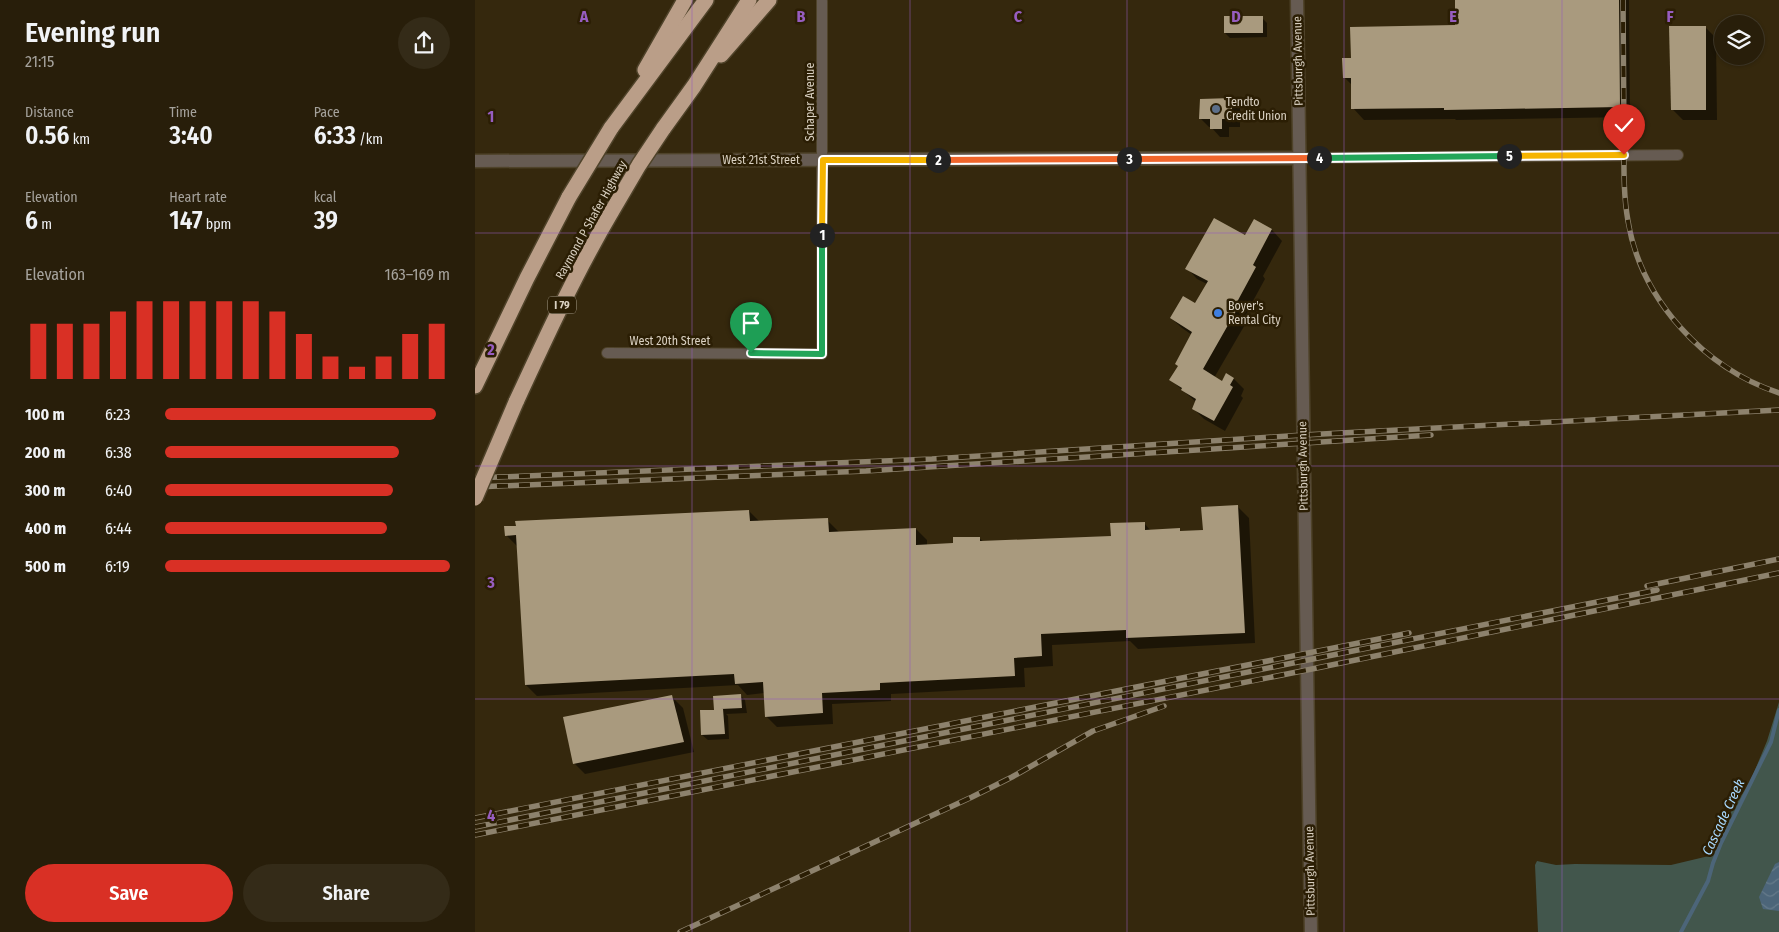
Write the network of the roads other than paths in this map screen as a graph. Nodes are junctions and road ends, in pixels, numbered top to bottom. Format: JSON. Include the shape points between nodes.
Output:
{"nodes":[{"id":1,"x":685,"y":0,"type":"edge"},
{"id":2,"x":706,"y":0,"type":"edge"},
{"id":3,"x":749,"y":0,"type":"edge"},
{"id":4,"x":769,"y":0,"type":"edge"},
{"id":5,"x":1297,"y":0,"type":"edge"},
{"id":6,"x":822,"y":1,"type":"edge"},
{"id":7,"x":694,"y":86,"type":"junction"},
{"id":8,"x":611,"y":128,"type":"junction"},
{"id":9,"x":1678,"y":155,"type":"dead end"},
{"id":10,"x":1300,"y":158,"type":"junction"},
{"id":11,"x":823,"y":160,"type":"junction"},
{"id":12,"x":475,"y":161,"type":"edge"},
{"id":13,"x":607,"y":353,"type":"dead end"},
{"id":14,"x":822,"y":354,"type":"joint"},
{"id":15,"x":475,"y":386,"type":"edge"},
{"id":16,"x":475,"y":498,"type":"edge"},
{"id":17,"x":1311,"y":932,"type":"edge"}],
"edges":[{"from":1,"to":8,"type":"highway"},
{"from":2,"to":8,"type":"highway"},
{"from":3,"to":7,"type":"highway","name":"Raymond P Shafer Highway","number":"I 79"},
{"from":4,"to":7,"type":"highway"},
{"from":5,"to":10,"type":"street","name":"Pittsburgh Avenue"},
{"from":6,"to":11,"type":"street","name":"Schaper Avenue"},
{"from":7,"to":16,"type":"highway","name":"Raymond P Shafer Highway","number":"I 79","bridge":true,"via":[[639,165],[590,248],[516,402]]},
{"from":8,"to":15,"type":"highway","bridge":true,"via":[[569,197]]},
{"from":9,"to":10,"type":"street","name":"West 21st Street"},
{"from":10,"to":11,"type":"street","name":"West 21st Street"},
{"from":10,"to":17,"type":"street","name":"Pittsburgh Avenue"},
{"from":11,"to":12,"type":"street","name":"West 21st Street"},
{"from":11,"to":14,"type":"street","name":"Schaper Avenue"},
{"from":13,"to":14,"type":"street","name":"West 20th Street"}]}
